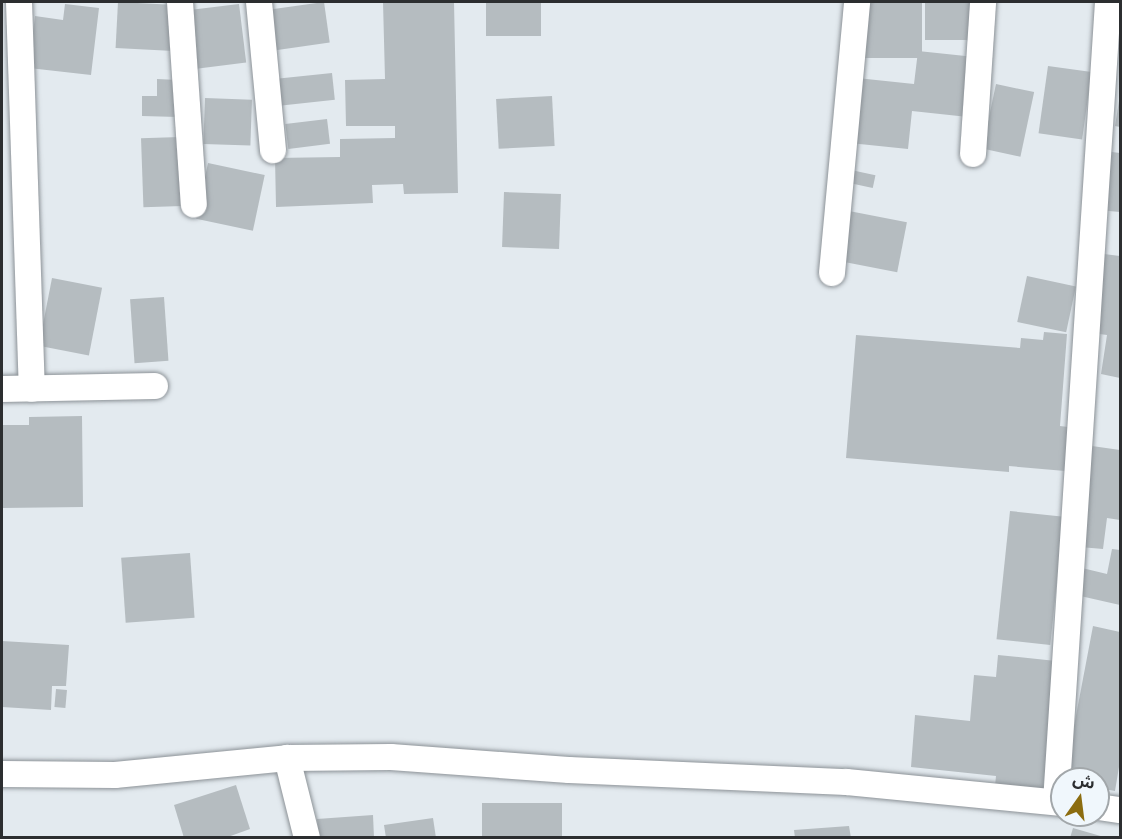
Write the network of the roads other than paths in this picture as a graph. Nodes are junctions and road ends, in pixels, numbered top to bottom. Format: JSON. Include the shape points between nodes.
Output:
{"nodes":[{"id":1,"x":19,"y":2,"type":"edge"},
{"id":2,"x":180,"y":2,"type":"edge"},
{"id":3,"x":259,"y":2,"type":"edge"},
{"id":4,"x":857,"y":2,"type":"edge"},
{"id":5,"x":984,"y":2,"type":"edge"},
{"id":6,"x":1107,"y":2,"type":"edge"},
{"id":7,"x":273,"y":150,"type":"dead end"},
{"id":8,"x":973,"y":154,"type":"dead end"},
{"id":9,"x":194,"y":205,"type":"dead end"},
{"id":10,"x":832,"y":273,"type":"dead end"},
{"id":11,"x":155,"y":386,"type":"dead end"},
{"id":12,"x":2,"y":389,"type":"edge"},
{"id":13,"x":32,"y":389,"type":"junction"},
{"id":14,"x":287,"y":758,"type":"junction"},
{"id":15,"x":1061,"y":767,"type":"edge"},
{"id":16,"x":2,"y":774,"type":"edge"},
{"id":17,"x":1050,"y":801,"type":"edge"},
{"id":18,"x":307,"y":837,"type":"edge"}],
"edges":[{"from":1,"to":13,"type":"street"},
{"from":2,"to":9,"type":"street"},
{"from":3,"to":7,"type":"street"},
{"from":4,"to":10,"type":"street"},
{"from":5,"to":8,"type":"street"},
{"from":6,"to":15,"type":"street"},
{"from":11,"to":13,"type":"street"},
{"from":12,"to":13,"type":"street"},
{"from":14,"to":16,"type":"street","via":[[115,775]]},
{"from":14,"to":17,"type":"street","via":[[392,757],[847,782]]},
{"from":14,"to":18,"type":"street"}]}
